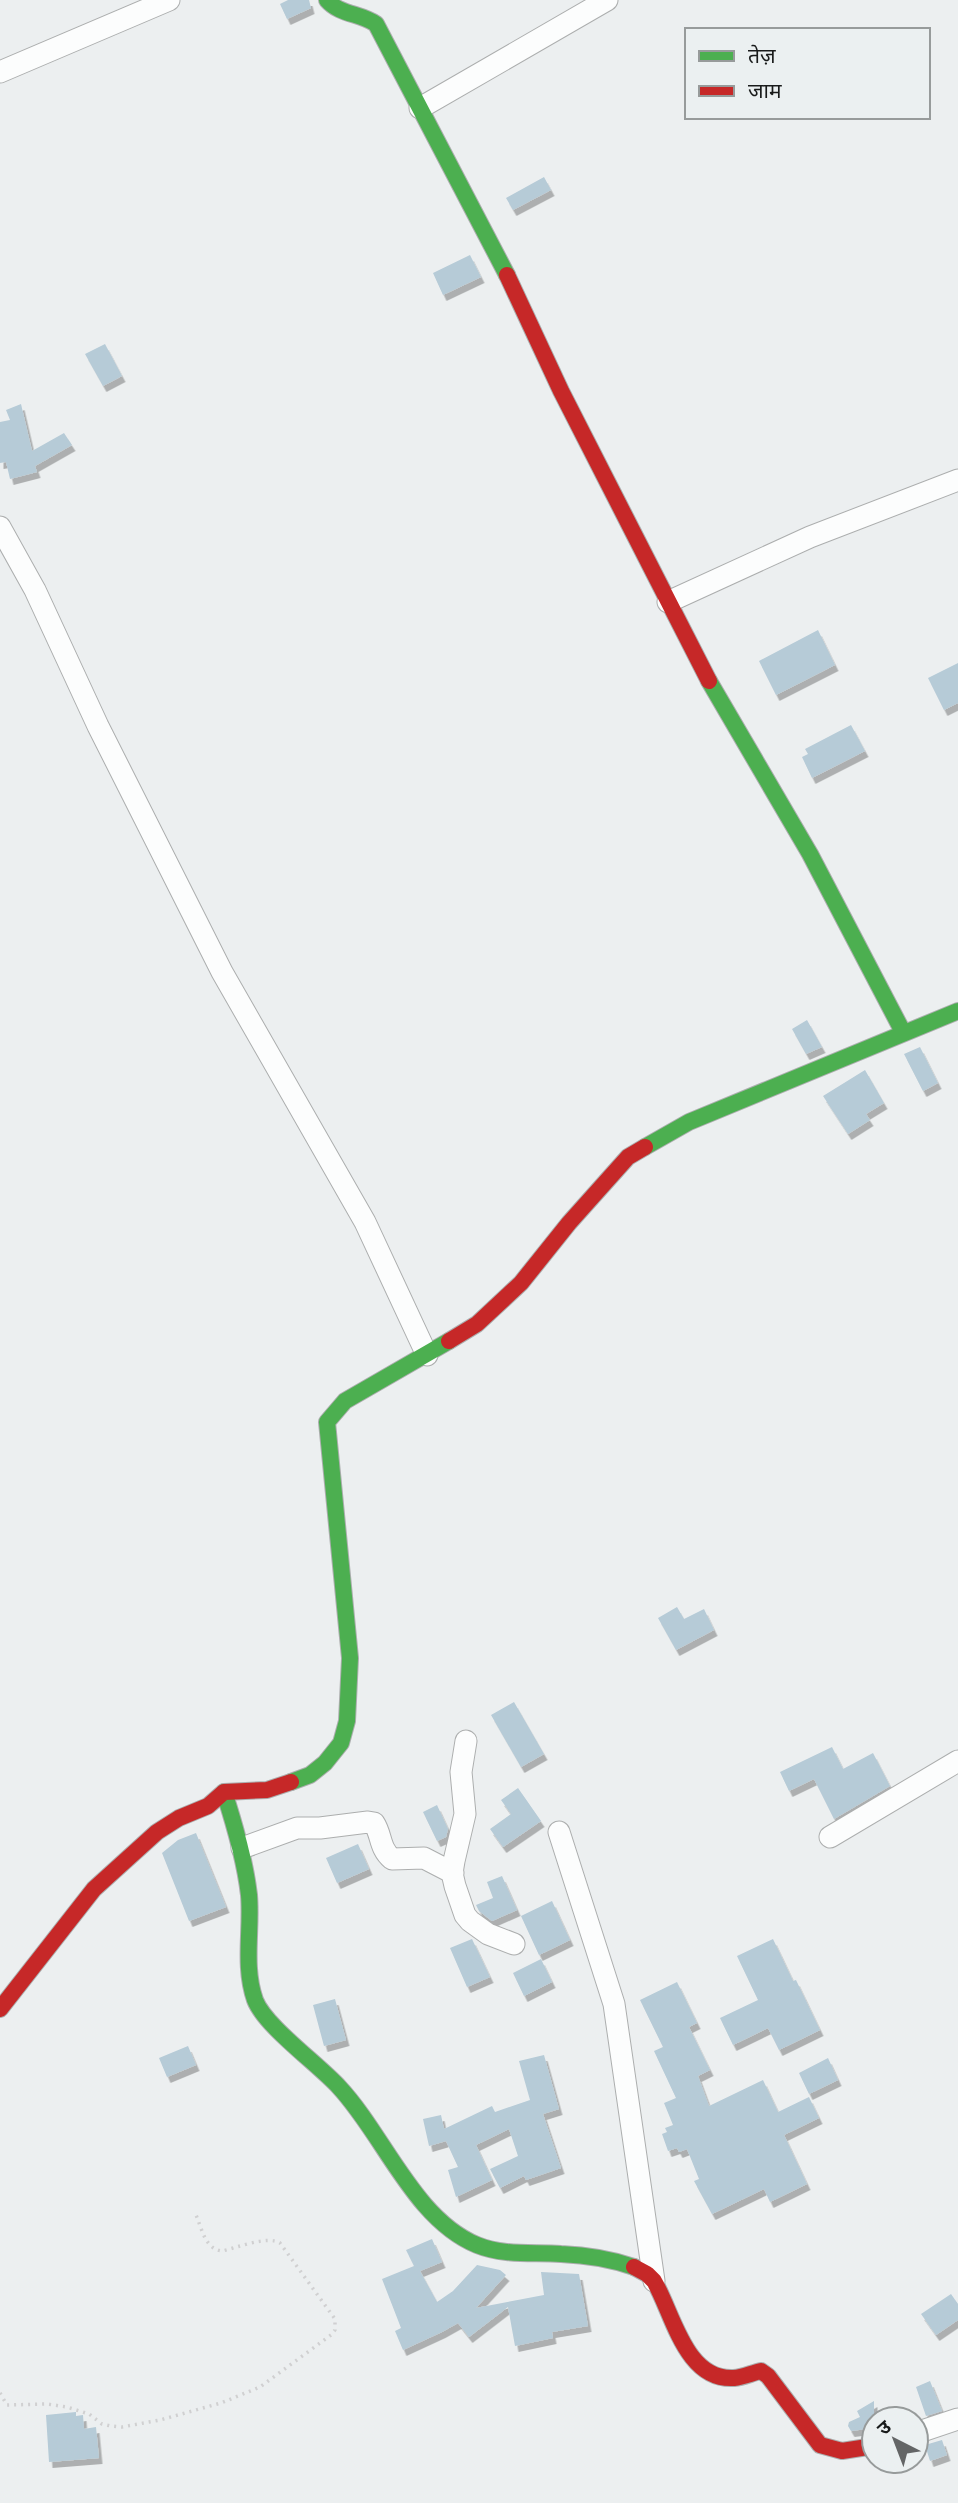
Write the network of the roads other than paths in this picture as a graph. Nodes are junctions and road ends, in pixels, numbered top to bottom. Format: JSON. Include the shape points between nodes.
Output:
{"nodes":[{"id":1,"x":169,"y":0,"type":"edge"},
{"id":2,"x":327,"y":0,"type":"edge"},
{"id":3,"x":607,"y":0,"type":"edge"},
{"id":4,"x":0,"y":72,"type":"edge"},
{"id":5,"x":420,"y":108,"type":"junction"},
{"id":6,"x":958,"y":480,"type":"edge"},
{"id":7,"x":0,"y":527,"type":"edge"},
{"id":8,"x":668,"y":602,"type":"junction"},
{"id":9,"x":958,"y":1011,"type":"edge"},
{"id":10,"x":903,"y":1032,"type":"junction"},
{"id":11,"x":427,"y":1355,"type":"junction"},
{"id":12,"x":466,"y":1741,"type":"dead end"},
{"id":13,"x":958,"y":1761,"type":"edge"},
{"id":14,"x":224,"y":1792,"type":"junction"},
{"id":15,"x":559,"y":1832,"type":"dead end"},
{"id":16,"x":830,"y":1837,"type":"dead end"},
{"id":17,"x":242,"y":1848,"type":"junction"},
{"id":18,"x":453,"y":1872,"type":"junction"},
{"id":19,"x":514,"y":1944,"type":"dead end"},
{"id":20,"x":0,"y":2009,"type":"edge"},
{"id":21,"x":654,"y":2281,"type":"junction"},
{"id":22,"x":958,"y":2419,"type":"edge"},
{"id":23,"x":930,"y":2428,"type":"edge"},
{"id":24,"x":860,"y":2448,"type":"edge"}],
"edges":[{"from":1,"to":4,"type":"street"},
{"from":2,"to":5,"type":"street","via":[[339,12],[369,18],[376,24]]},
{"from":3,"to":5,"type":"street"},
{"from":5,"to":8,"type":"street","via":[[500,259]]},
{"from":6,"to":8,"type":"street","via":[[810,537]]},
{"from":7,"to":11,"type":"street","via":[[222,972],[365,1222]]},
{"from":8,"to":10,"type":"street","via":[[712,690],[810,853]]},
{"from":9,"to":10,"type":"street"},
{"from":10,"to":11,"type":"street","via":[[689,1122],[628,1157],[521,1283],[477,1324]]},
{"from":11,"to":14,"type":"street","via":[[345,1401],[327,1422],[350,1658],[347,1721],[341,1743],[310,1775],[267,1790]]},
{"from":12,"to":18,"type":"street","via":[[461,1772],[464,1814]]},
{"from":13,"to":16,"type":"street"},
{"from":14,"to":17,"type":"street"},
{"from":14,"to":20,"type":"street","via":[[208,1806],[157,1832],[94,1889]]},
{"from":15,"to":21,"type":"street","via":[[614,2004]]},
{"from":17,"to":18,"type":"street","via":[[297,1828],[368,1822],[377,1827],[381,1845],[391,1859],[426,1858]]},
{"from":17,"to":21,"type":"street","via":[[253,1998],[262,2014],[349,2097],[431,2209],[467,2239],[499,2252],[610,2261],[636,2267]]},
{"from":18,"to":19,"type":"street","via":[[459,1901],[470,1921]]},
{"from":21,"to":24,"type":"street","via":[[696,2364],[732,2378],[761,2371],[820,2445],[842,2451]]},
{"from":22,"to":23,"type":"street"}]}
